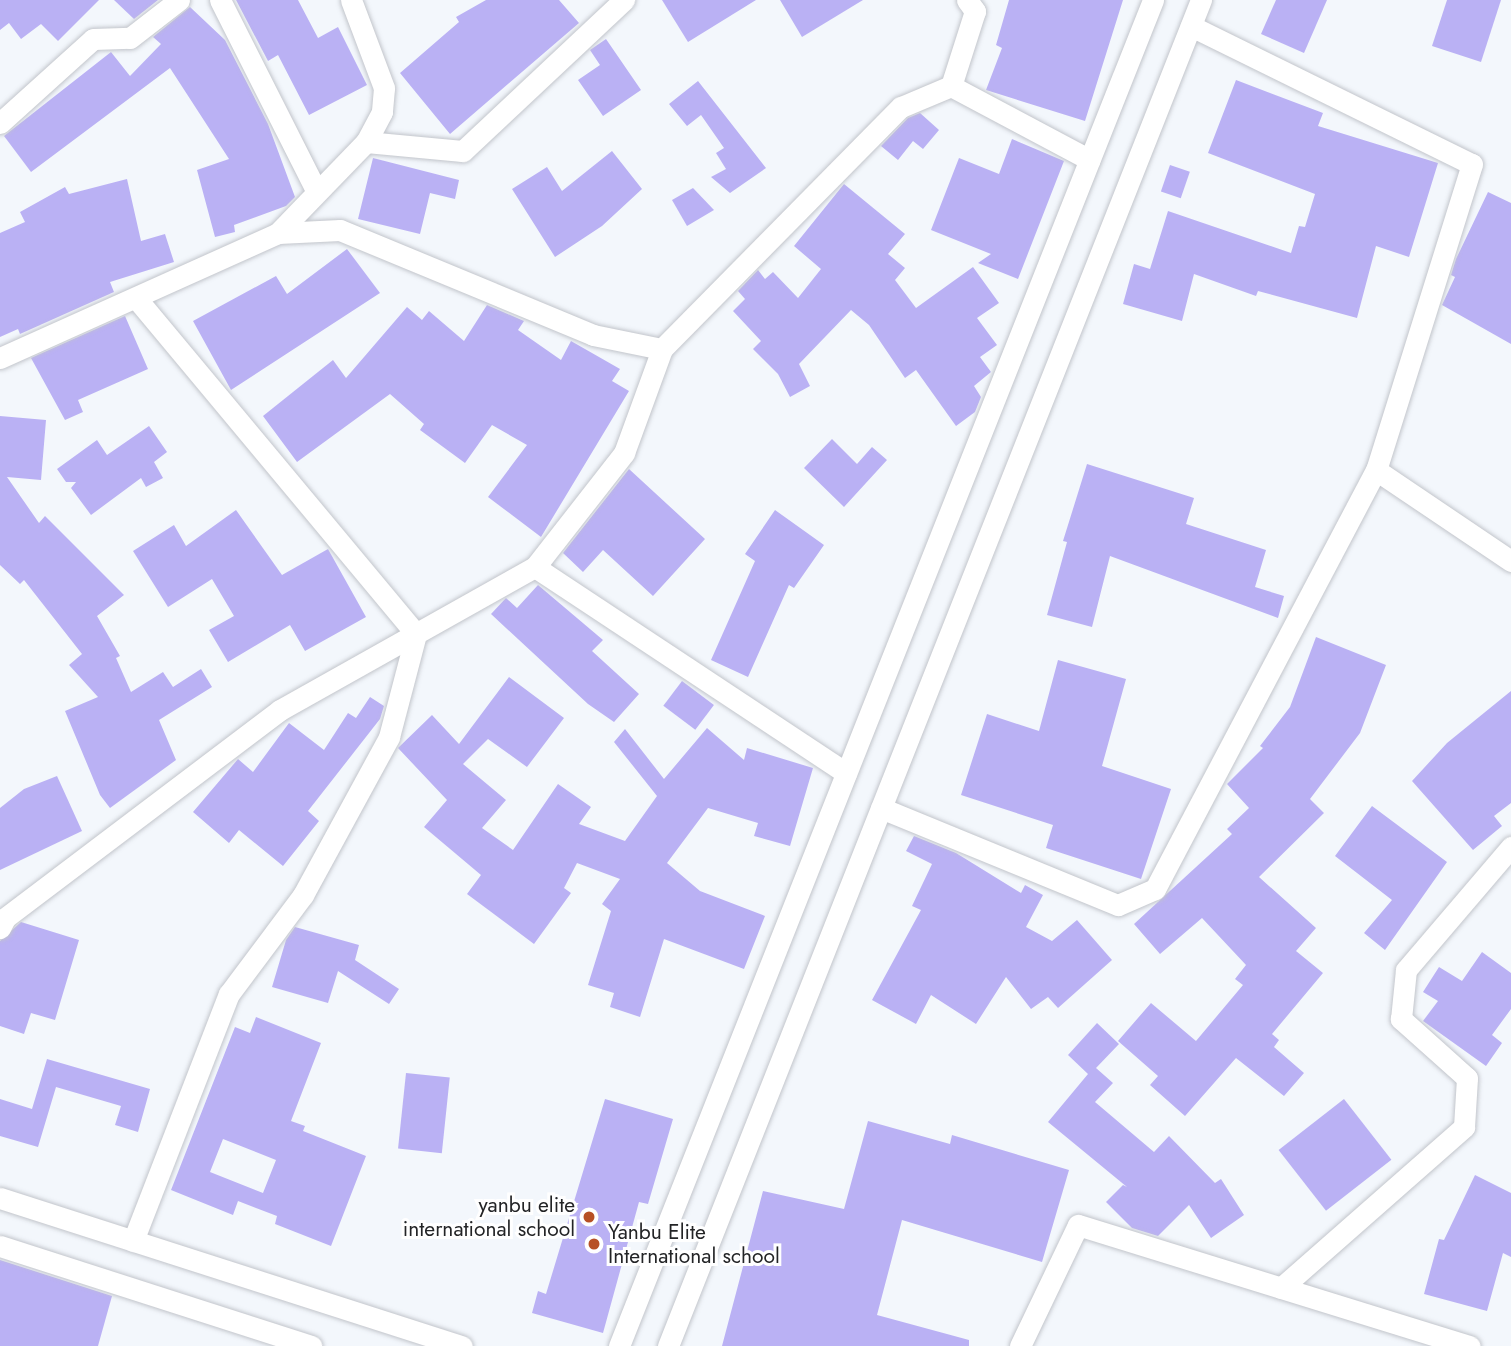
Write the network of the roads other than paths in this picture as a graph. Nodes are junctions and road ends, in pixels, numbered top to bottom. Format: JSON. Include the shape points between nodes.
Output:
{"nodes":[{"id":1,"x":179,"y":0,"type":"edge"},
{"id":2,"x":220,"y":0,"type":"edge"},
{"id":3,"x":351,"y":0,"type":"edge"},
{"id":4,"x":624,"y":0,"type":"edge"},
{"id":5,"x":967,"y":0,"type":"edge"},
{"id":6,"x":1153,"y":0,"type":"edge"},
{"id":7,"x":1201,"y":0,"type":"edge"},
{"id":8,"x":1191,"y":26,"type":"junction"},
{"id":9,"x":951,"y":86,"type":"junction"},
{"id":10,"x":0,"y":123,"type":"edge"},
{"id":11,"x":366,"y":142,"type":"junction"},
{"id":12,"x":1090,"y":160,"type":"junction"},
{"id":13,"x":317,"y":192,"type":"junction"},
{"id":14,"x":278,"y":233,"type":"junction"},
{"id":15,"x":136,"y":298,"type":"junction"},
{"id":16,"x":662,"y":349,"type":"junction"},
{"id":17,"x":0,"y":358,"type":"edge"},
{"id":18,"x":1376,"y":470,"type":"junction"},
{"id":19,"x":1511,"y":561,"type":"edge"},
{"id":20,"x":535,"y":567,"type":"junction"},
{"id":21,"x":416,"y":634,"type":"junction"},
{"id":22,"x":846,"y":773,"type":"junction"},
{"id":23,"x":881,"y":808,"type":"junction"},
{"id":24,"x":1511,"y":847,"type":"edge"},
{"id":25,"x":0,"y":928,"type":"edge"},
{"id":26,"x":0,"y":1198,"type":"edge"},
{"id":27,"x":133,"y":1241,"type":"junction"},
{"id":28,"x":0,"y":1247,"type":"edge"},
{"id":29,"x":1282,"y":1288,"type":"junction"},
{"id":30,"x":311,"y":1346,"type":"edge"},
{"id":31,"x":462,"y":1346,"type":"edge"},
{"id":32,"x":619,"y":1346,"type":"edge"},
{"id":33,"x":668,"y":1346,"type":"edge"},
{"id":34,"x":1020,"y":1346,"type":"edge"},
{"id":35,"x":1470,"y":1346,"type":"edge"}],
"edges":[{"from":1,"to":10,"type":"street","via":[[130,38],[93,39]]},
{"from":2,"to":13,"type":"street"},
{"from":3,"to":11,"type":"street","via":[[384,88],[382,111]]},
{"from":4,"to":11,"type":"street","via":[[463,151]]},
{"from":5,"to":9,"type":"street","via":[[975,11]]},
{"from":6,"to":12,"type":"street"},
{"from":7,"to":8,"type":"street"},
{"from":8,"to":18,"type":"street","via":[[1472,164]]},
{"from":8,"to":23,"type":"street"},
{"from":9,"to":12,"type":"street"},
{"from":9,"to":16,"type":"street","via":[[901,107]]},
{"from":11,"to":13,"type":"street"},
{"from":12,"to":22,"type":"street"},
{"from":13,"to":14,"type":"street"},
{"from":14,"to":15,"type":"street"},
{"from":14,"to":16,"type":"street","via":[[340,230],[593,335]]},
{"from":15,"to":17,"type":"street"},
{"from":15,"to":21,"type":"street"},
{"from":16,"to":20,"type":"street","via":[[624,453]]},
{"from":18,"to":19,"type":"street"},
{"from":18,"to":23,"type":"street","via":[[1155,889],[1118,905]]},
{"from":20,"to":21,"type":"street"},
{"from":20,"to":22,"type":"street"},
{"from":21,"to":25,"type":"street","via":[[280,710],[5,918]]},
{"from":21,"to":27,"type":"street","via":[[389,737],[303,895],[229,994]]},
{"from":22,"to":32,"type":"street"},
{"from":23,"to":33,"type":"street"},
{"from":24,"to":29,"type":"street","via":[[1406,970],[1401,1019],[1467,1078],[1464,1127]]},
{"from":26,"to":27,"type":"street"},
{"from":27,"to":31,"type":"street"},
{"from":28,"to":30,"type":"street"},
{"from":29,"to":34,"type":"street","via":[[1078,1226]]},
{"from":29,"to":35,"type":"street"}]}
